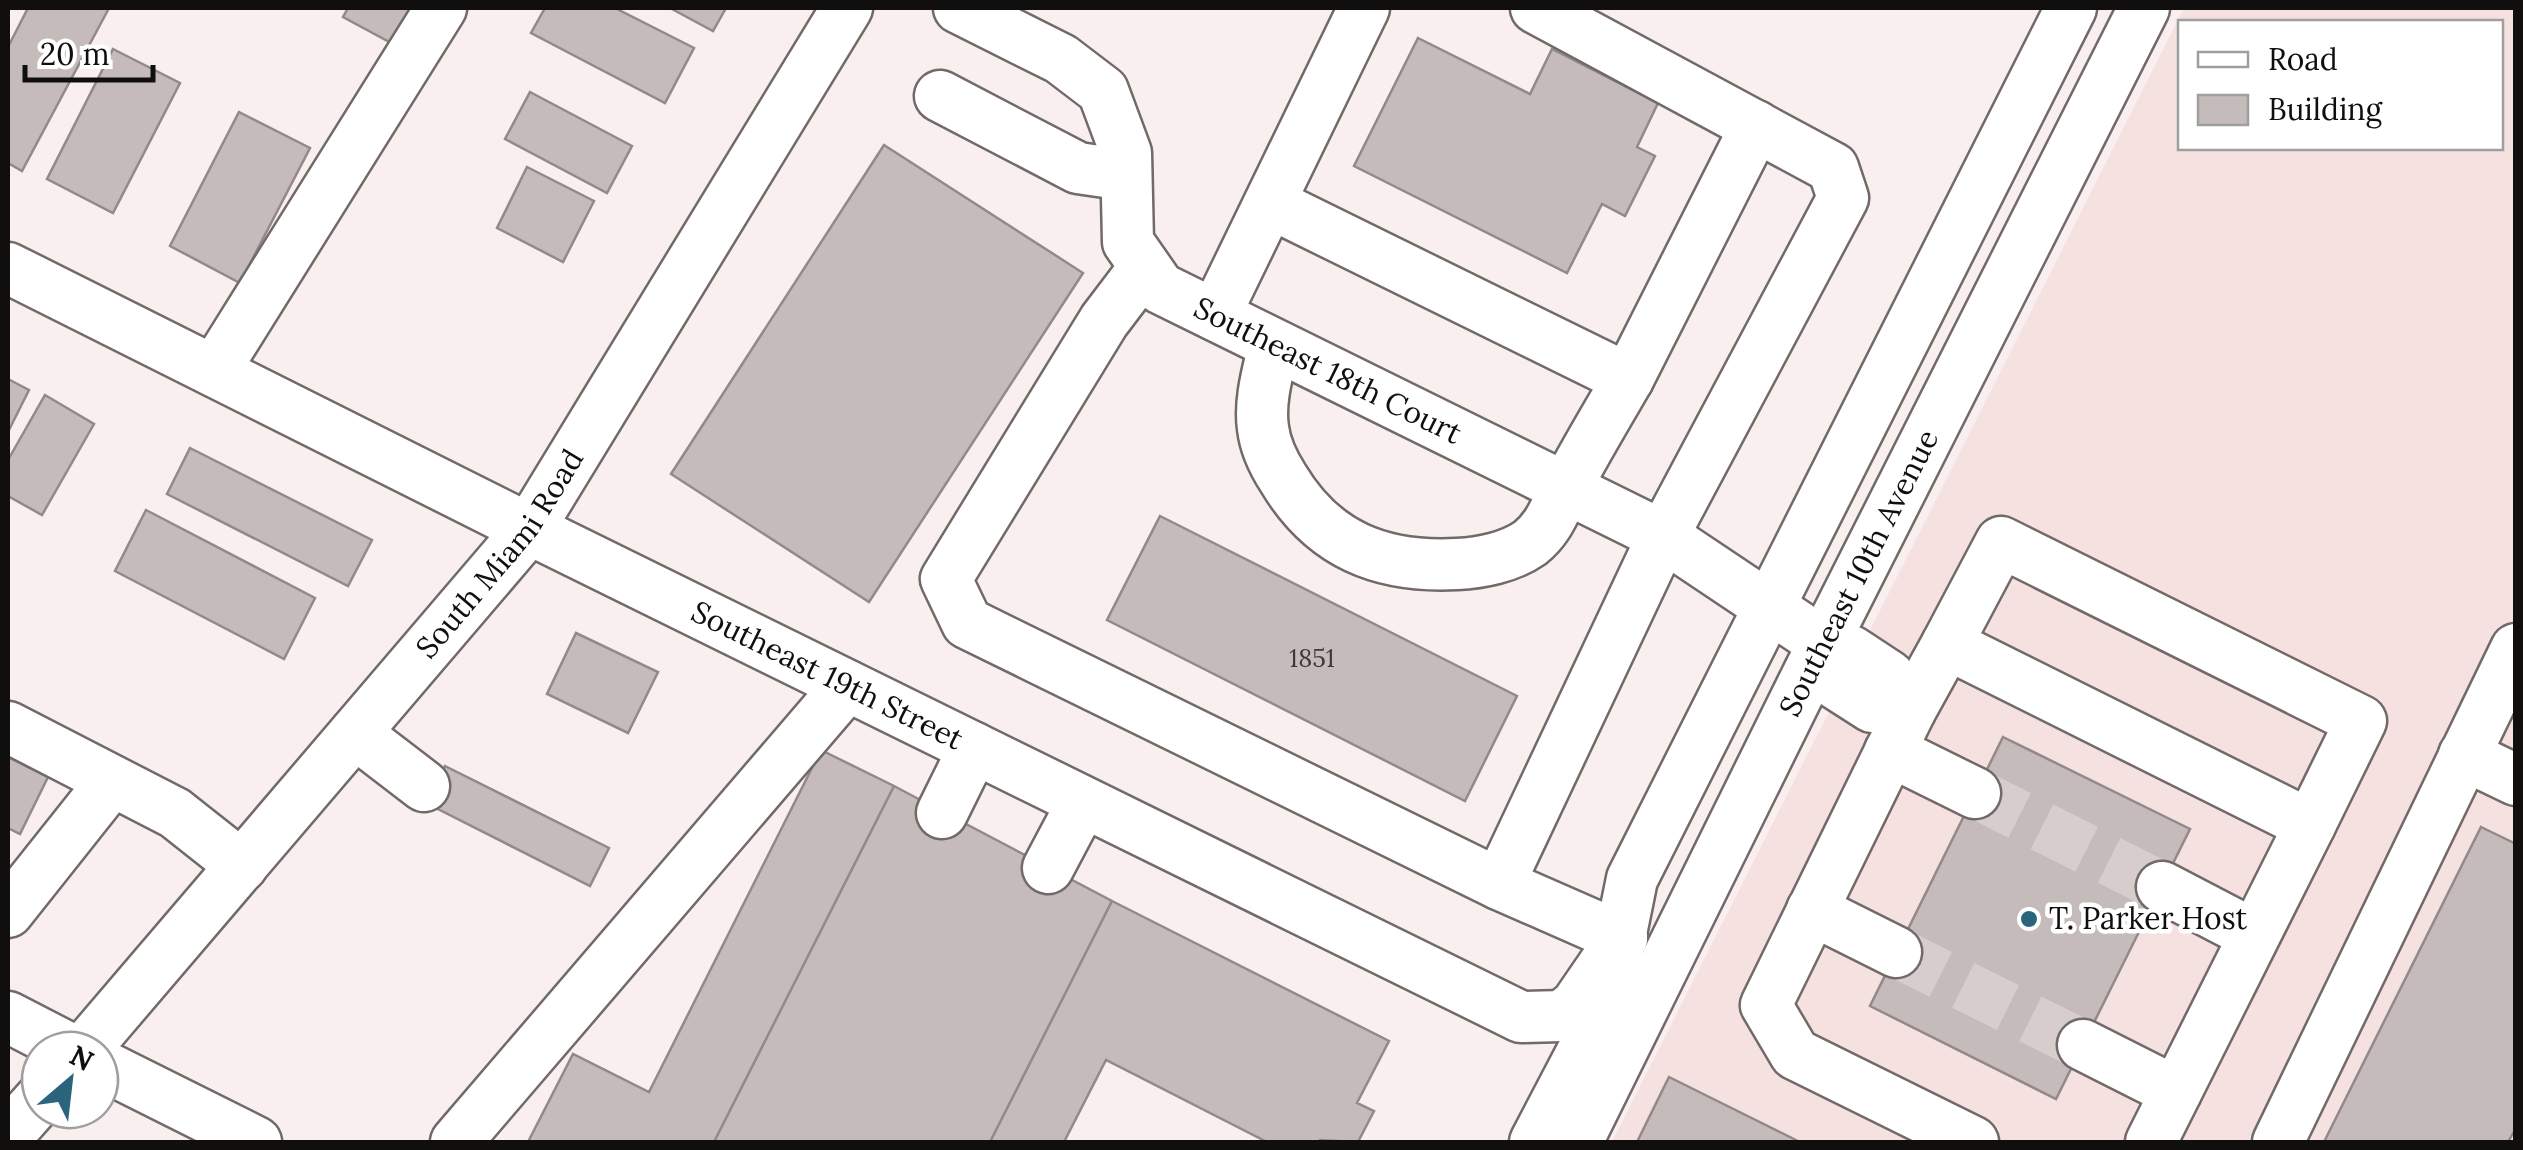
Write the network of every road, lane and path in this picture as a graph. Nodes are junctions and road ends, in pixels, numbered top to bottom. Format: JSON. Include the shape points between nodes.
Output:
{"nodes":[{"id":1,"x":441,"y":8,"type":"edge"},
{"id":2,"x":847,"y":8,"type":"edge"},
{"id":3,"x":958,"y":8,"type":"edge"},
{"id":4,"x":1364,"y":8,"type":"edge"},
{"id":5,"x":1536,"y":8,"type":"edge"},
{"id":6,"x":2071,"y":8,"type":"edge"},
{"id":7,"x":2144,"y":8,"type":"edge"},
{"id":8,"x":940,"y":96,"type":"dead end"},
{"id":9,"x":1756,"y":126,"type":"junction"},
{"id":10,"x":1126,"y":175,"type":"junction"},
{"id":11,"x":1270,"y":203,"type":"junction"},
{"id":12,"x":1145,"y":266,"type":"junction"},
{"id":13,"x":8,"y":268,"type":"edge"},
{"id":14,"x":1215,"y":315,"type":"junction"},
{"id":15,"x":1911,"y":328,"type":"junction"},
{"id":16,"x":1274,"y":345,"type":"junction"},
{"id":17,"x":1968,"y":359,"type":"junction"},
{"id":18,"x":214,"y":371,"type":"junction"},
{"id":19,"x":1628,"y":379,"type":"junction"},
{"id":20,"x":1565,"y":488,"type":"junction"},
{"id":21,"x":529,"y":529,"type":"junction"},
{"id":22,"x":1663,"y":536,"type":"junction"},
{"id":23,"x":1770,"y":606,"type":"junction"},
{"id":24,"x":1824,"y":644,"type":"junction"},
{"id":25,"x":1947,"y":644,"type":"junction"},
{"id":26,"x":2516,"y":649,"type":"edge"},
{"id":27,"x":847,"y":686,"type":"junction"},
{"id":28,"x":8,"y":727,"type":"edge"},
{"id":29,"x":1900,"y":731,"type":"junction"},
{"id":30,"x":355,"y":733,"type":"junction"},
{"id":31,"x":974,"y":748,"type":"junction"},
{"id":32,"x":2464,"y":754,"type":"junction"},
{"id":33,"x":2516,"y":780,"type":"edge"},
{"id":34,"x":112,"y":781,"type":"junction"},
{"id":35,"x":424,"y":786,"type":"dead end"},
{"id":36,"x":1976,"y":793,"type":"tunnel mouth"},
{"id":37,"x":1082,"y":802,"type":"junction"},
{"id":38,"x":942,"y":813,"type":"dead end"},
{"id":39,"x":2310,"y":825,"type":"junction"},
{"id":40,"x":242,"y":866,"type":"junction"},
{"id":41,"x":1048,"y":868,"type":"dead end"},
{"id":42,"x":1499,"y":884,"type":"junction"},
{"id":43,"x":2162,"y":887,"type":"tunnel mouth"},
{"id":44,"x":1812,"y":910,"type":"junction"},
{"id":45,"x":8,"y":912,"type":"edge"},
{"id":46,"x":2254,"y":935,"type":"junction"},
{"id":47,"x":1622,"y":938,"type":"junction"},
{"id":48,"x":1896,"y":952,"type":"tunnel mouth"},
{"id":49,"x":8,"y":1018,"type":"edge"},
{"id":50,"x":32,"y":1030,"type":"edge"},
{"id":51,"x":101,"y":1030,"type":"edge"},
{"id":52,"x":2083,"y":1045,"type":"tunnel mouth"},
{"id":53,"x":120,"y":1074,"type":"edge"},
{"id":54,"x":2176,"y":1092,"type":"junction"},
{"id":55,"x":256,"y":1142,"type":"edge"},
{"id":56,"x":456,"y":1142,"type":"edge"},
{"id":57,"x":1535,"y":1142,"type":"edge"},
{"id":58,"x":1577,"y":1142,"type":"edge"},
{"id":59,"x":1972,"y":1142,"type":"edge"},
{"id":60,"x":2151,"y":1142,"type":"edge"},
{"id":61,"x":2278,"y":1142,"type":"edge"}],
"edges":[{"from":1,"to":18,"type":"street"},
{"from":2,"to":21,"type":"street","name":"South Miami Road"},
{"from":3,"to":10,"type":"street","name":"Southeast 18th Court","via":[[1061,59],[1103,92],[1126,152]]},
{"from":4,"to":11,"type":"street"},
{"from":5,"to":9,"type":"street"},
{"from":6,"to":15,"type":"street"},
{"from":7,"to":17,"type":"street","name":"Southeast 10th Avenue"},
{"from":8,"to":10,"type":"street","via":[[1078,168]]},
{"from":9,"to":19,"type":"street"},
{"from":9,"to":22,"type":"street","via":[[1833,168],[1843,198]]},
{"from":10,"to":12,"type":"street","name":"Southeast 18th Court","via":[[1128,242]]},
{"from":11,"to":14,"type":"street"},
{"from":11,"to":19,"type":"street"},
{"from":12,"to":14,"type":"street","name":"Southeast 18th Court","via":[[1160,288]]},
{"from":12,"to":42,"type":"street","via":[[1104,321],[946,579],[966,623]]},
{"from":13,"to":18,"type":"street","name":"Southeast 19th Street"},
{"from":14,"to":16,"type":"street","name":"Southeast 18th Court"},
{"from":15,"to":17,"type":"street"},
{"from":15,"to":23,"type":"street"},
{"from":16,"to":20,"type":"street","name":"Southeast 18th Court"},
{"from":16,"to":20,"type":"street","via":[[1263,429],[1274,464],[1321,527],[1380,558],[1416,566],[1481,564],[1527,545],[1551,522]]},
{"from":17,"to":24,"type":"street","name":"Southeast 10th Avenue"},
{"from":18,"to":21,"type":"street","name":"Southeast 19th Street"},
{"from":19,"to":20,"type":"street"},
{"from":20,"to":22,"type":"street","name":"Southeast 18th Court"},
{"from":21,"to":27,"type":"street","name":"Southeast 19th Street"},
{"from":21,"to":30,"type":"street","name":"South Miami Road"},
{"from":22,"to":23,"type":"street","name":"Southeast 18th Court"},
{"from":22,"to":42,"type":"street"},
{"from":23,"to":24,"type":"street","name":"Southeast 18th Court"},
{"from":23,"to":47,"type":"street","via":[[1632,879]]},
{"from":24,"to":29,"type":"street","via":[[1833,682]]},
{"from":24,"to":58,"type":"street","name":"Southeast 10th Avenue"},
{"from":25,"to":29,"type":"street"},
{"from":25,"to":39,"type":"street"},
{"from":25,"to":39,"type":"street","via":[[2001,542],[2361,721]]},
{"from":26,"to":32,"type":"street"},
{"from":27,"to":31,"type":"street","name":"Southeast 19th Street"},
{"from":27,"to":56,"type":"street"},
{"from":28,"to":34,"type":"street"},
{"from":29,"to":36,"type":"street"},
{"from":29,"to":44,"type":"street"},
{"from":30,"to":35,"type":"street"},
{"from":30,"to":40,"type":"street","name":"South Miami Road"},
{"from":31,"to":37,"type":"street","name":"Southeast 19th Street"},
{"from":31,"to":38,"type":"street"},
{"from":32,"to":33,"type":"street"},
{"from":32,"to":61,"type":"street"},
{"from":34,"to":40,"type":"street","via":[[175,813]]},
{"from":34,"to":45,"type":"street"},
{"from":37,"to":41,"type":"street"},
{"from":37,"to":47,"type":"street","name":"Southeast 19th Street","via":[[1521,1017],[1562,1016]]},
{"from":39,"to":46,"type":"street"},
{"from":40,"to":51,"type":"street","name":"South Miami Road"},
{"from":42,"to":47,"type":"street"},
{"from":43,"to":46,"type":"street"},
{"from":44,"to":48,"type":"street"},
{"from":44,"to":59,"type":"street","via":[[1766,1005],[1794,1054]]},
{"from":46,"to":54,"type":"street"},
{"from":47,"to":57,"type":"street","via":[[1590,1037]]},
{"from":49,"to":50,"type":"street"},
{"from":52,"to":54,"type":"street"},
{"from":53,"to":55,"type":"street"},
{"from":54,"to":60,"type":"street"}]}
